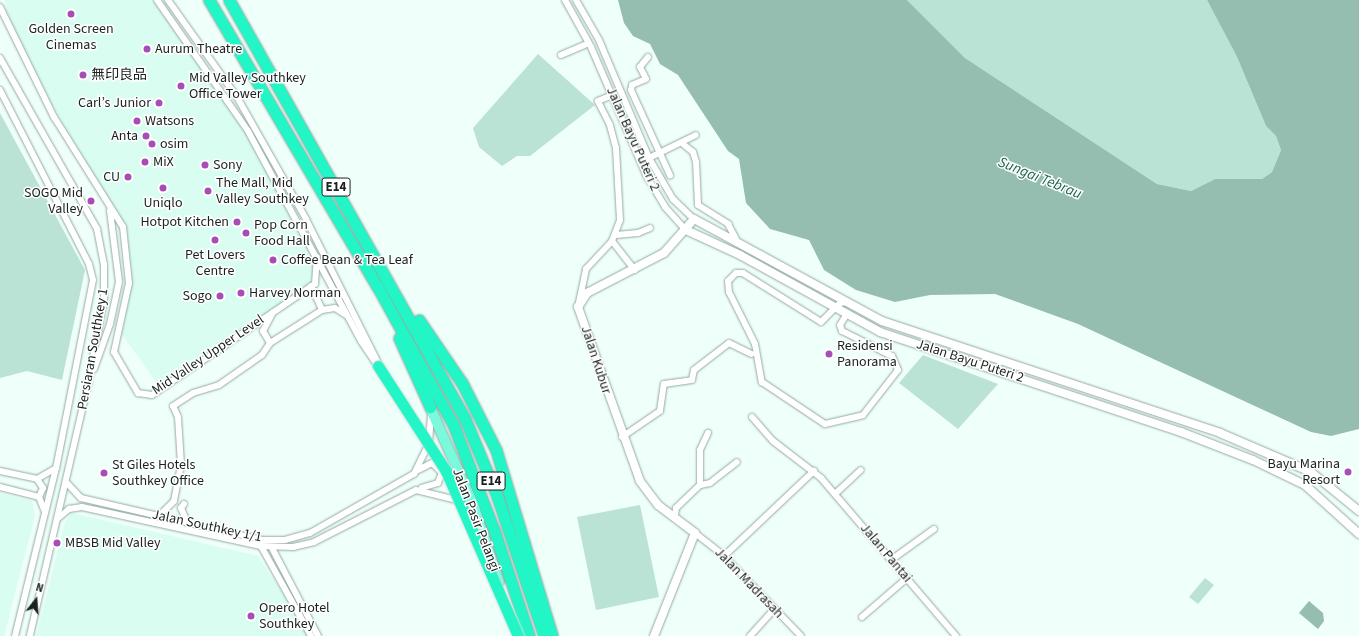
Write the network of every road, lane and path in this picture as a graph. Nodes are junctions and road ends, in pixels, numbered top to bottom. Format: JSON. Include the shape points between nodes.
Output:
{"nodes":[{"id":1,"x":157,"y":0,"type":"edge"},
{"id":2,"x":167,"y":0,"type":"edge"},
{"id":3,"x":229,"y":0,"type":"edge"},
{"id":4,"x":236,"y":0,"type":"edge"},
{"id":5,"x":565,"y":0,"type":"edge"},
{"id":6,"x":576,"y":0,"type":"edge"},
{"id":7,"x":210,"y":2,"type":"edge"},
{"id":8,"x":0,"y":7,"type":"edge"},
{"id":9,"x":184,"y":36,"type":"junction"},
{"id":10,"x":589,"y":43,"type":"junction"},
{"id":11,"x":561,"y":55,"type":"dead end"},
{"id":12,"x":648,"y":57,"type":"dead end"},
{"id":13,"x":0,"y":58,"type":"edge"},
{"id":14,"x":0,"y":90,"type":"edge"},
{"id":15,"x":612,"y":95,"type":"junction"},
{"id":16,"x":287,"y":98,"type":"junction"},
{"id":17,"x":696,"y":135,"type":"dead end"},
{"id":18,"x":682,"y":144,"type":"junction"},
{"id":19,"x":660,"y":153,"type":"junction"},
{"id":20,"x":649,"y":158,"type":"junction"},
{"id":21,"x":670,"y":175,"type":"dead end"},
{"id":22,"x":110,"y":209,"type":"junction"},
{"id":23,"x":694,"y":219,"type":"junction"},
{"id":24,"x":650,"y":228,"type":"dead end"},
{"id":25,"x":686,"y":230,"type":"junction"},
{"id":26,"x":616,"y":235,"type":"junction"},
{"id":27,"x":736,"y":239,"type":"junction"},
{"id":28,"x":612,"y":241,"type":"junction"},
{"id":29,"x":317,"y":257,"type":"junction"},
{"id":30,"x":635,"y":270,"type":"junction"},
{"id":31,"x":386,"y":276,"type":"junction"},
{"id":32,"x":311,"y":286,"type":"junction"},
{"id":33,"x":377,"y":286,"type":"junction"},
{"id":34,"x":846,"y":302,"type":"junction"},
{"id":35,"x":578,"y":307,"type":"junction"},
{"id":36,"x":835,"y":308,"type":"junction"},
{"id":37,"x":274,"y":310,"type":"junction"},
{"id":38,"x":322,"y":310,"type":"junction"},
{"id":39,"x":847,"y":314,"type":"junction"},
{"id":40,"x":348,"y":316,"type":"junction"},
{"id":41,"x":270,"y":342,"type":"junction"},
{"id":42,"x":752,"y":354,"type":"dead end"},
{"id":43,"x":378,"y":366,"type":"junction"},
{"id":44,"x":88,"y":384,"type":"junction"},
{"id":45,"x":430,"y":407,"type":"junction"},
{"id":46,"x":752,"y":417,"type":"dead end"},
{"id":47,"x":708,"y":433,"type":"dead end"},
{"id":48,"x":622,"y":437,"type":"junction"},
{"id":49,"x":737,"y":462,"type":"dead end"},
{"id":50,"x":56,"y":468,"type":"junction"},
{"id":51,"x":861,"y":470,"type":"dead end"},
{"id":52,"x":0,"y":471,"type":"edge"},
{"id":53,"x":814,"y":471,"type":"junction"},
{"id":54,"x":414,"y":474,"type":"junction"},
{"id":55,"x":38,"y":479,"type":"junction"},
{"id":56,"x":66,"y":482,"type":"junction"},
{"id":57,"x":700,"y":486,"type":"junction"},
{"id":58,"x":0,"y":487,"type":"edge"},
{"id":59,"x":416,"y":490,"type":"junction"},
{"id":60,"x":835,"y":494,"type":"junction"},
{"id":61,"x":39,"y":497,"type":"junction"},
{"id":62,"x":184,"y":504,"type":"dead end"},
{"id":63,"x":473,"y":504,"type":"junction"},
{"id":64,"x":1359,"y":511,"type":"edge"},
{"id":65,"x":45,"y":513,"type":"junction"},
{"id":66,"x":159,"y":516,"type":"junction"},
{"id":67,"x":675,"y":516,"type":"junction"},
{"id":68,"x":56,"y":520,"type":"junction"},
{"id":69,"x":187,"y":522,"type":"junction"},
{"id":70,"x":934,"y":529,"type":"dead end"},
{"id":71,"x":695,"y":533,"type":"junction"},
{"id":72,"x":1359,"y":534,"type":"edge"},
{"id":73,"x":260,"y":546,"type":"junction"},
{"id":74,"x":272,"y":548,"type":"junction"},
{"id":75,"x":724,"y":556,"type":"junction"},
{"id":76,"x":891,"y":560,"type":"junction"},
{"id":77,"x":907,"y":578,"type":"junction"},
{"id":78,"x":22,"y":609,"type":"junction"},
{"id":79,"x":774,"y":609,"type":"junction"},
{"id":80,"x":36,"y":612,"type":"junction"},
{"id":81,"x":862,"y":617,"type":"dead end"},
{"id":82,"x":15,"y":636,"type":"edge"},
{"id":83,"x":30,"y":636,"type":"edge"},
{"id":84,"x":311,"y":636,"type":"edge"},
{"id":85,"x":318,"y":636,"type":"edge"},
{"id":86,"x":515,"y":636,"type":"edge"},
{"id":87,"x":518,"y":636,"type":"edge"},
{"id":88,"x":529,"y":636,"type":"edge"},
{"id":89,"x":544,"y":636,"type":"edge"},
{"id":90,"x":552,"y":636,"type":"edge"},
{"id":91,"x":654,"y":636,"type":"edge"},
{"id":92,"x":750,"y":636,"type":"edge"},
{"id":93,"x":801,"y":636,"type":"edge"},
{"id":94,"x":956,"y":636,"type":"edge"}],
"edges":[{"from":1,"to":9,"type":"street"},
{"from":2,"to":9,"type":"street"},
{"from":2,"to":43,"type":"street","via":[[243,108],[306,220]]},
{"from":3,"to":16,"type":"highway","number":"E14"},
{"from":4,"to":16,"type":"highway"},
{"from":5,"to":10,"type":"street","name":"Jalan Bayu Puteri 2"},
{"from":6,"to":20,"type":"street","name":"Jalan Bayu Puteri 2","via":[[599,40]]},
{"from":7,"to":33,"type":"highway","number":"E14"},
{"from":8,"to":22,"type":"street","name":"Mid Valley Upper Level","via":[[54,117]]},
{"from":9,"to":29,"type":"street","via":[[248,131]]},
{"from":10,"to":11,"type":"street"},
{"from":10,"to":15,"type":"street","name":"Jalan Bayu Puteri 2"},
{"from":12,"to":19,"type":"street","via":[[640,67],[646,78],[632,85],[631,90]]},
{"from":13,"to":44,"type":"street","name":"Persiaran Southkey 1","via":[[97,229],[105,284]]},
{"from":14,"to":50,"type":"street","name":"Persiaran Southkey 1","via":[[89,264],[93,280]]},
{"from":15,"to":25,"type":"street","name":"Jalan Bayu Puteri 2","via":[[646,175],[665,207]]},
{"from":15,"to":26,"type":"street","via":[[598,101],[610,125],[617,156],[621,206]]},
{"from":16,"to":31,"type":"highway","number":"E14"},
{"from":17,"to":18,"type":"street"},
{"from":18,"to":19,"type":"street"},
{"from":18,"to":27,"type":"street","via":[[693,152],[696,162],[698,205],[728,224]]},
{"from":19,"to":20,"type":"street"},
{"from":19,"to":21,"type":"street"},
{"from":20,"to":23,"type":"street","name":"Jalan Bayu Puteri 2","via":[[673,199]]},
{"from":22,"to":37,"type":"street","name":"Mid Valley Upper Level","via":[[123,227],[130,271],[114,352],[116,360],[138,393],[152,395]]},
{"from":22,"to":44,"type":"street","via":[[119,282],[110,324]]},
{"from":23,"to":25,"type":"street","name":"Jalan Kubur"},
{"from":23,"to":27,"type":"street","name":"Jalan Bayu Puteri 2"},
{"from":24,"to":26,"type":"street","via":[[638,234]]},
{"from":25,"to":30,"type":"street","name":"Jalan Kubur","via":[[664,254]]},
{"from":25,"to":36,"type":"street","name":"Jalan Bayu Puteri 2","via":[[740,255]]},
{"from":26,"to":28,"type":"street"},
{"from":27,"to":34,"type":"street","name":"Jalan Bayu Puteri 2"},
{"from":28,"to":30,"type":"street"},
{"from":28,"to":35,"type":"street","via":[[586,269]]},
{"from":29,"to":32,"type":"street","via":[[317,280]]},
{"from":29,"to":40,"type":"street"},
{"from":30,"to":35,"type":"street","name":"Jalan Kubur","via":[[587,293]]},
{"from":31,"to":89,"type":"highway","number":"E14","via":[[420,335],[479,449]]},
{"from":31,"to":90,"type":"highway","via":[[445,355],[496,450]]},
{"from":32,"to":37,"type":"street","name":"Mid Valley Upper Level"},
{"from":32,"to":38,"type":"street"},
{"from":33,"to":45,"type":"highway"},
{"from":33,"to":88,"type":"highway","number":"E14","via":[[411,346],[466,456]]},
{"from":34,"to":36,"type":"street"},
{"from":34,"to":64,"type":"street","name":"Jalan Bayu Puteri 2","via":[[882,321],[1185,420],[1277,456],[1311,472]]},
{"from":35,"to":48,"type":"street","name":"Jalan Kubur"},
{"from":36,"to":39,"type":"street","name":"Jalan Bayu Puteri 2"},
{"from":36,"to":39,"type":"street","via":[[821,322],[743,273],[736,273],[728,281],[729,292],[755,344],[762,382],[825,424],[863,415],[898,370],[892,356],[842,331],[840,325]]},
{"from":37,"to":41,"type":"street","name":"Mid Valley Upper Level","via":[[263,331]]},
{"from":38,"to":40,"type":"street","via":[[335,308]]},
{"from":38,"to":41,"type":"street","name":"Mid Valley Upper Level"},
{"from":39,"to":72,"type":"street","name":"Jalan Bayu Puteri 2","via":[[880,332],[1181,432],[1253,460],[1305,485]]},
{"from":40,"to":43,"type":"street"},
{"from":41,"to":66,"type":"street","via":[[262,354],[219,385],[193,393],[173,406],[178,417],[181,464],[174,501]]},
{"from":42,"to":48,"type":"street","via":[[729,343],[694,370],[692,380],[664,384],[660,411]]},
{"from":43,"to":87,"type":"highway","bridge":true,"via":[[446,471]]},
{"from":44,"to":56,"type":"street","name":"Persiaran Southkey 1"},
{"from":45,"to":54,"type":"street","via":[[429,443]]},
{"from":45,"to":63,"type":"main road","name":"Jalan Pasir Pelangi"},
{"from":46,"to":53,"type":"street","name":"Jalan Pantai","via":[[773,442]]},
{"from":47,"to":57,"type":"street","via":[[700,450]]},
{"from":48,"to":67,"type":"street","name":"Jalan Kubur","via":[[647,494]]},
{"from":49,"to":57,"type":"street","via":[[710,483]]},
{"from":50,"to":55,"type":"street"},
{"from":50,"to":65,"type":"street","name":"Persiaran Southkey 1"},
{"from":51,"to":60,"type":"street"},
{"from":52,"to":55,"type":"street"},
{"from":53,"to":60,"type":"street","name":"Jalan Pantai"},
{"from":53,"to":75,"type":"street"},
{"from":54,"to":59,"type":"street","name":"Jalan Southkey 1/1","via":[[430,463],[438,466],[442,473],[438,483]]},
{"from":54,"to":69,"type":"street","name":"Jalan Southkey 1/1","via":[[310,533],[285,540],[263,540]]},
{"from":55,"to":61,"type":"street","via":[[43,488]]},
{"from":56,"to":66,"type":"street","name":"Jalan Southkey 1/1","via":[[81,498]]},
{"from":56,"to":68,"type":"street","name":"Persiaran Southkey 1"},
{"from":57,"to":67,"type":"street","via":[[676,508]]},
{"from":58,"to":61,"type":"street"},
{"from":59,"to":63,"type":"street"},
{"from":59,"to":74,"type":"street","name":"Jalan Southkey 1/1","via":[[314,542]]},
{"from":60,"to":76,"type":"street","name":"Jalan Pantai"},
{"from":61,"to":65,"type":"street"},
{"from":62,"to":69,"type":"street","via":[[182,511]]},
{"from":63,"to":86,"type":"main road","name":"Jalan Pasir Pelangi"},
{"from":65,"to":78,"type":"street","name":"Persiaran Southkey 1"},
{"from":66,"to":69,"type":"street","name":"Jalan Southkey 1/1"},
{"from":67,"to":71,"type":"street","name":"Jalan Kubur"},
{"from":68,"to":73,"type":"street","name":"Jalan Southkey 1/1","via":[[69,509],[82,507]]},
{"from":68,"to":80,"type":"street","name":"Persiaran Southkey 1"},
{"from":70,"to":76,"type":"street"},
{"from":71,"to":75,"type":"street","name":"Jalan Madrasah"},
{"from":71,"to":91,"type":"street"},
{"from":73,"to":74,"type":"street","name":"Jalan Southkey 1/1"},
{"from":73,"to":84,"type":"street"},
{"from":74,"to":85,"type":"street"},
{"from":75,"to":79,"type":"street","name":"Jalan Madrasah"},
{"from":76,"to":77,"type":"street","name":"Jalan Pantai"},
{"from":77,"to":81,"type":"street"},
{"from":77,"to":94,"type":"street","name":"Jalan Pantai"},
{"from":78,"to":80,"type":"street"},
{"from":78,"to":82,"type":"street","name":"Persiaran Southkey 1"},
{"from":79,"to":92,"type":"street"},
{"from":79,"to":93,"type":"street","name":"Jalan Madrasah"},
{"from":80,"to":83,"type":"street","name":"Persiaran Southkey 1"}]}
